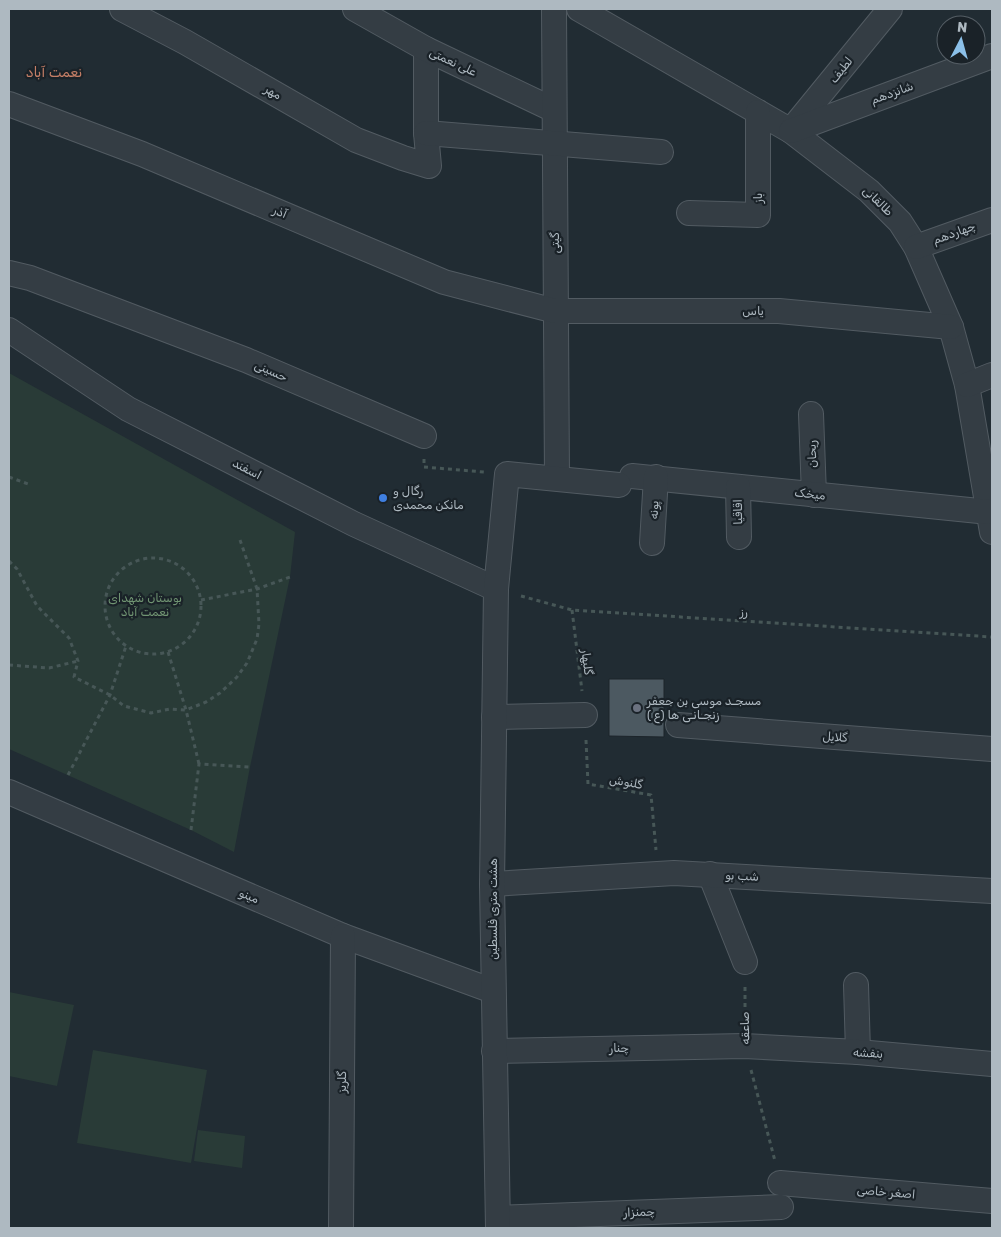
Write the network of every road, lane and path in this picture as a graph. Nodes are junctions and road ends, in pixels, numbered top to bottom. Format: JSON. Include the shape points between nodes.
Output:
{"nodes":[{"id":1,"x":122,"y":9,"type":"edge"},
{"id":2,"x":354,"y":9,"type":"edge"},
{"id":3,"x":554,"y":9,"type":"edge"},
{"id":4,"x":579,"y":9,"type":"edge"},
{"id":5,"x":890,"y":9,"type":"edge"},
{"id":6,"x":426,"y":49,"type":"junction"},
{"id":7,"x":992,"y":56,"type":"edge"},
{"id":8,"x":9,"y":104,"type":"edge"},
{"id":9,"x":554,"y":110,"type":"junction"},
{"id":10,"x":758,"y":112,"type":"junction"},
{"id":11,"x":791,"y":131,"type":"junction"},
{"id":12,"x":426,"y":133,"type":"junction"},
{"id":13,"x":554,"y":143,"type":"junction"},
{"id":14,"x":661,"y":152,"type":"dead end"},
{"id":15,"x":689,"y":213,"type":"dead end"},
{"id":16,"x":992,"y":220,"type":"edge"},
{"id":17,"x":916,"y":247,"type":"junction"},
{"id":18,"x":9,"y":274,"type":"edge"},
{"id":19,"x":555,"y":311,"type":"junction"},
{"id":20,"x":951,"y":327,"type":"junction"},
{"id":21,"x":9,"y":330,"type":"edge"},
{"id":22,"x":992,"y":375,"type":"edge"},
{"id":23,"x":967,"y":384,"type":"junction"},
{"id":24,"x":811,"y":414,"type":"dead end"},
{"id":25,"x":983,"y":430,"type":"edge"},
{"id":26,"x":424,"y":436,"type":"joint"},
{"id":27,"x":506,"y":474,"type":"junction"},
{"id":28,"x":9,"y":477,"type":"edge"},
{"id":29,"x":557,"y":478,"type":"junction"},
{"id":30,"x":656,"y":478,"type":"junction"},
{"id":31,"x":28,"y":484,"type":"dead end"},
{"id":32,"x":738,"y":487,"type":"junction"},
{"id":33,"x":814,"y":495,"type":"junction"},
{"id":34,"x":990,"y":522,"type":"edge"},
{"id":35,"x":739,"y":537,"type":"dead end"},
{"id":36,"x":240,"y":540,"type":"dead end"},
{"id":37,"x":652,"y":543,"type":"dead end"},
{"id":38,"x":9,"y":561,"type":"edge"},
{"id":39,"x":290,"y":577,"type":"dead end"},
{"id":40,"x":257,"y":589,"type":"junction"},
{"id":41,"x":496,"y":589,"type":"junction"},
{"id":42,"x":201,"y":600,"type":"junction"},
{"id":43,"x":572,"y":610,"type":"junction"},
{"id":44,"x":992,"y":637,"type":"edge"},
{"id":45,"x":126,"y":646,"type":"junction"},
{"id":46,"x":168,"y":652,"type":"junction"},
{"id":47,"x":78,"y":661,"type":"junction"},
{"id":48,"x":9,"y":665,"type":"edge"},
{"id":49,"x":110,"y":695,"type":"junction"},
{"id":50,"x":186,"y":710,"type":"junction"},
{"id":51,"x":585,"y":715,"type":"junction"},
{"id":52,"x":494,"y":717,"type":"junction"},
{"id":53,"x":678,"y":725,"type":"dead end"},
{"id":54,"x":992,"y":748,"type":"edge"},
{"id":55,"x":198,"y":764,"type":"junction"},
{"id":56,"x":250,"y":767,"type":"dead end"},
{"id":57,"x":68,"y":775,"type":"dead end"},
{"id":58,"x":9,"y":792,"type":"edge"},
{"id":59,"x":191,"y":830,"type":"dead end"},
{"id":60,"x":658,"y":874,"type":"junction"},
{"id":61,"x":710,"y":874,"type":"junction"},
{"id":62,"x":492,"y":884,"type":"junction"},
{"id":63,"x":992,"y":891,"type":"edge"},
{"id":64,"x":343,"y":936,"type":"junction"},
{"id":65,"x":745,"y":962,"type":"joint"},
{"id":66,"x":856,"y":985,"type":"dead end"},
{"id":67,"x":493,"y":991,"type":"junction"},
{"id":68,"x":744,"y":1046,"type":"junction"},
{"id":69,"x":494,"y":1051,"type":"junction"},
{"id":70,"x":858,"y":1052,"type":"junction"},
{"id":71,"x":992,"y":1064,"type":"edge"},
{"id":72,"x":780,"y":1183,"type":"joint"},
{"id":73,"x":992,"y":1200,"type":"edge"},
{"id":74,"x":781,"y":1207,"type":"dead end"},
{"id":75,"x":498,"y":1223,"type":"edge"},
{"id":76,"x":341,"y":1228,"type":"edge"}],
"edges":[{"from":1,"to":12,"type":"street","name":"مهر","via":[[356,140],[429,166]]},
{"from":2,"to":6,"type":"street","name":"علی نعمتی"},
{"from":3,"to":9,"type":"street","name":"گیتی"},
{"from":4,"to":10,"type":"street","name":"طالقانی"},
{"from":5,"to":11,"type":"street","name":"لطیف"},
{"from":6,"to":9,"type":"street","name":"علی نعمتی"},
{"from":6,"to":12,"type":"street"},
{"from":7,"to":11,"type":"street","name":"شانزدهم"},
{"from":8,"to":19,"type":"street","name":"آذر","via":[[142,154],[444,282]]},
{"from":9,"to":13,"type":"street","name":"گیتی"},
{"from":10,"to":11,"type":"street","name":"طالقانی"},
{"from":10,"to":15,"type":"street","name":"باز","via":[[758,215]]},
{"from":11,"to":17,"type":"street","name":"طالقانی","via":[[869,191],[900,222]]},
{"from":12,"to":13,"type":"street"},
{"from":13,"to":14,"type":"street"},
{"from":13,"to":19,"type":"street","name":"گیتی"},
{"from":16,"to":17,"type":"street","name":"چهاردهم"},
{"from":17,"to":20,"type":"street","name":"طالقانی"},
{"from":18,"to":26,"type":"street","name":"حسینی","via":[[30,278],[246,360]]},
{"from":19,"to":20,"type":"street","name":"یاس","via":[[779,311]]},
{"from":19,"to":29,"type":"street","name":"گیتی"},
{"from":20,"to":23,"type":"street","name":"طالقانی"},
{"from":21,"to":41,"type":"street","name":"اسفند","via":[[128,408],[354,524]]},
{"from":22,"to":23,"type":"street"},
{"from":23,"to":25,"type":"street","name":"طالقانی"},
{"from":24,"to":33,"type":"street","name":"ریحان"},
{"from":25,"to":34,"type":"street","name":"طالقانی"},
{"from":26,"to":27,"type":"path","via":[[424,467]]},
{"from":27,"to":29,"type":"street","name":"میخک"},
{"from":27,"to":41,"type":"street","name":"هشت متری فلسطین"},
{"from":28,"to":31,"type":"path"},
{"from":29,"to":30,"type":"street","name":"میخک"},
{"from":30,"to":32,"type":"street","name":"میخک"},
{"from":30,"to":37,"type":"street","name":"پونه"},
{"from":32,"to":33,"type":"street","name":"میخک"},
{"from":32,"to":35,"type":"street","name":"اقاقیا"},
{"from":33,"to":34,"type":"street","name":"میخک"},
{"from":36,"to":40,"type":"path"},
{"from":38,"to":47,"type":"path","via":[[17,569],[37,606],[69,638]]},
{"from":39,"to":40,"type":"path"},
{"from":40,"to":42,"type":"path"},
{"from":40,"to":50,"type":"path","via":[[259,624],[247,664],[220,693]]},
{"from":41,"to":43,"type":"path","name":"رز"},
{"from":41,"to":52,"type":"street","name":"هشت متری فلسطین"},
{"from":42,"to":45,"type":"path","via":[[197,585],[188,572],[174,562],[159,558],[142,559],[128,565],[116,575],[104,605],[106,621]]},
{"from":42,"to":46,"type":"path","via":[[200,617],[194,632],[183,644]]},
{"from":43,"to":44,"type":"path","name":"رز"},
{"from":43,"to":51,"type":"path","name":"گلبهار"},
{"from":45,"to":46,"type":"path","via":[[139,653]]},
{"from":45,"to":49,"type":"path"},
{"from":46,"to":50,"type":"path"},
{"from":47,"to":48,"type":"path","via":[[49,668]]},
{"from":47,"to":49,"type":"path","via":[[74,677]]},
{"from":49,"to":50,"type":"path","via":[[124,706],[151,713]]},
{"from":49,"to":57,"type":"path"},
{"from":50,"to":55,"type":"path"},
{"from":51,"to":52,"type":"street"},
{"from":51,"to":60,"type":"path","name":"گلنوش","via":[[588,784],[651,796]]},
{"from":52,"to":62,"type":"street","name":"هشت متری فلسطین"},
{"from":53,"to":54,"type":"street","name":"گلایل"},
{"from":55,"to":56,"type":"path"},
{"from":55,"to":59,"type":"path"},
{"from":58,"to":64,"type":"street","name":"مینو"},
{"from":60,"to":61,"type":"street","name":"شب بو"},
{"from":60,"to":62,"type":"street","name":"شب بو"},
{"from":61,"to":63,"type":"street","name":"شب بو"},
{"from":61,"to":65,"type":"street"},
{"from":62,"to":67,"type":"street","name":"هشت متری فلسطین"},
{"from":64,"to":67,"type":"street","name":"مینو"},
{"from":64,"to":76,"type":"street","name":"گلریز"},
{"from":65,"to":68,"type":"path","name":"صاعقه"},
{"from":66,"to":70,"type":"street"},
{"from":67,"to":69,"type":"street","name":"هشت متری فلسطین"},
{"from":68,"to":69,"type":"street","name":"چنار"},
{"from":68,"to":70,"type":"street","name":"بنفشه"},
{"from":68,"to":72,"type":"path","name":"صاعقه"},
{"from":69,"to":75,"type":"street","name":"هشت متری فلسطین"},
{"from":70,"to":71,"type":"street","name":"بنفشه"},
{"from":72,"to":73,"type":"street","name":"اصغر خاصی"},
{"from":74,"to":75,"type":"street","name":"چمنزار"}]}
